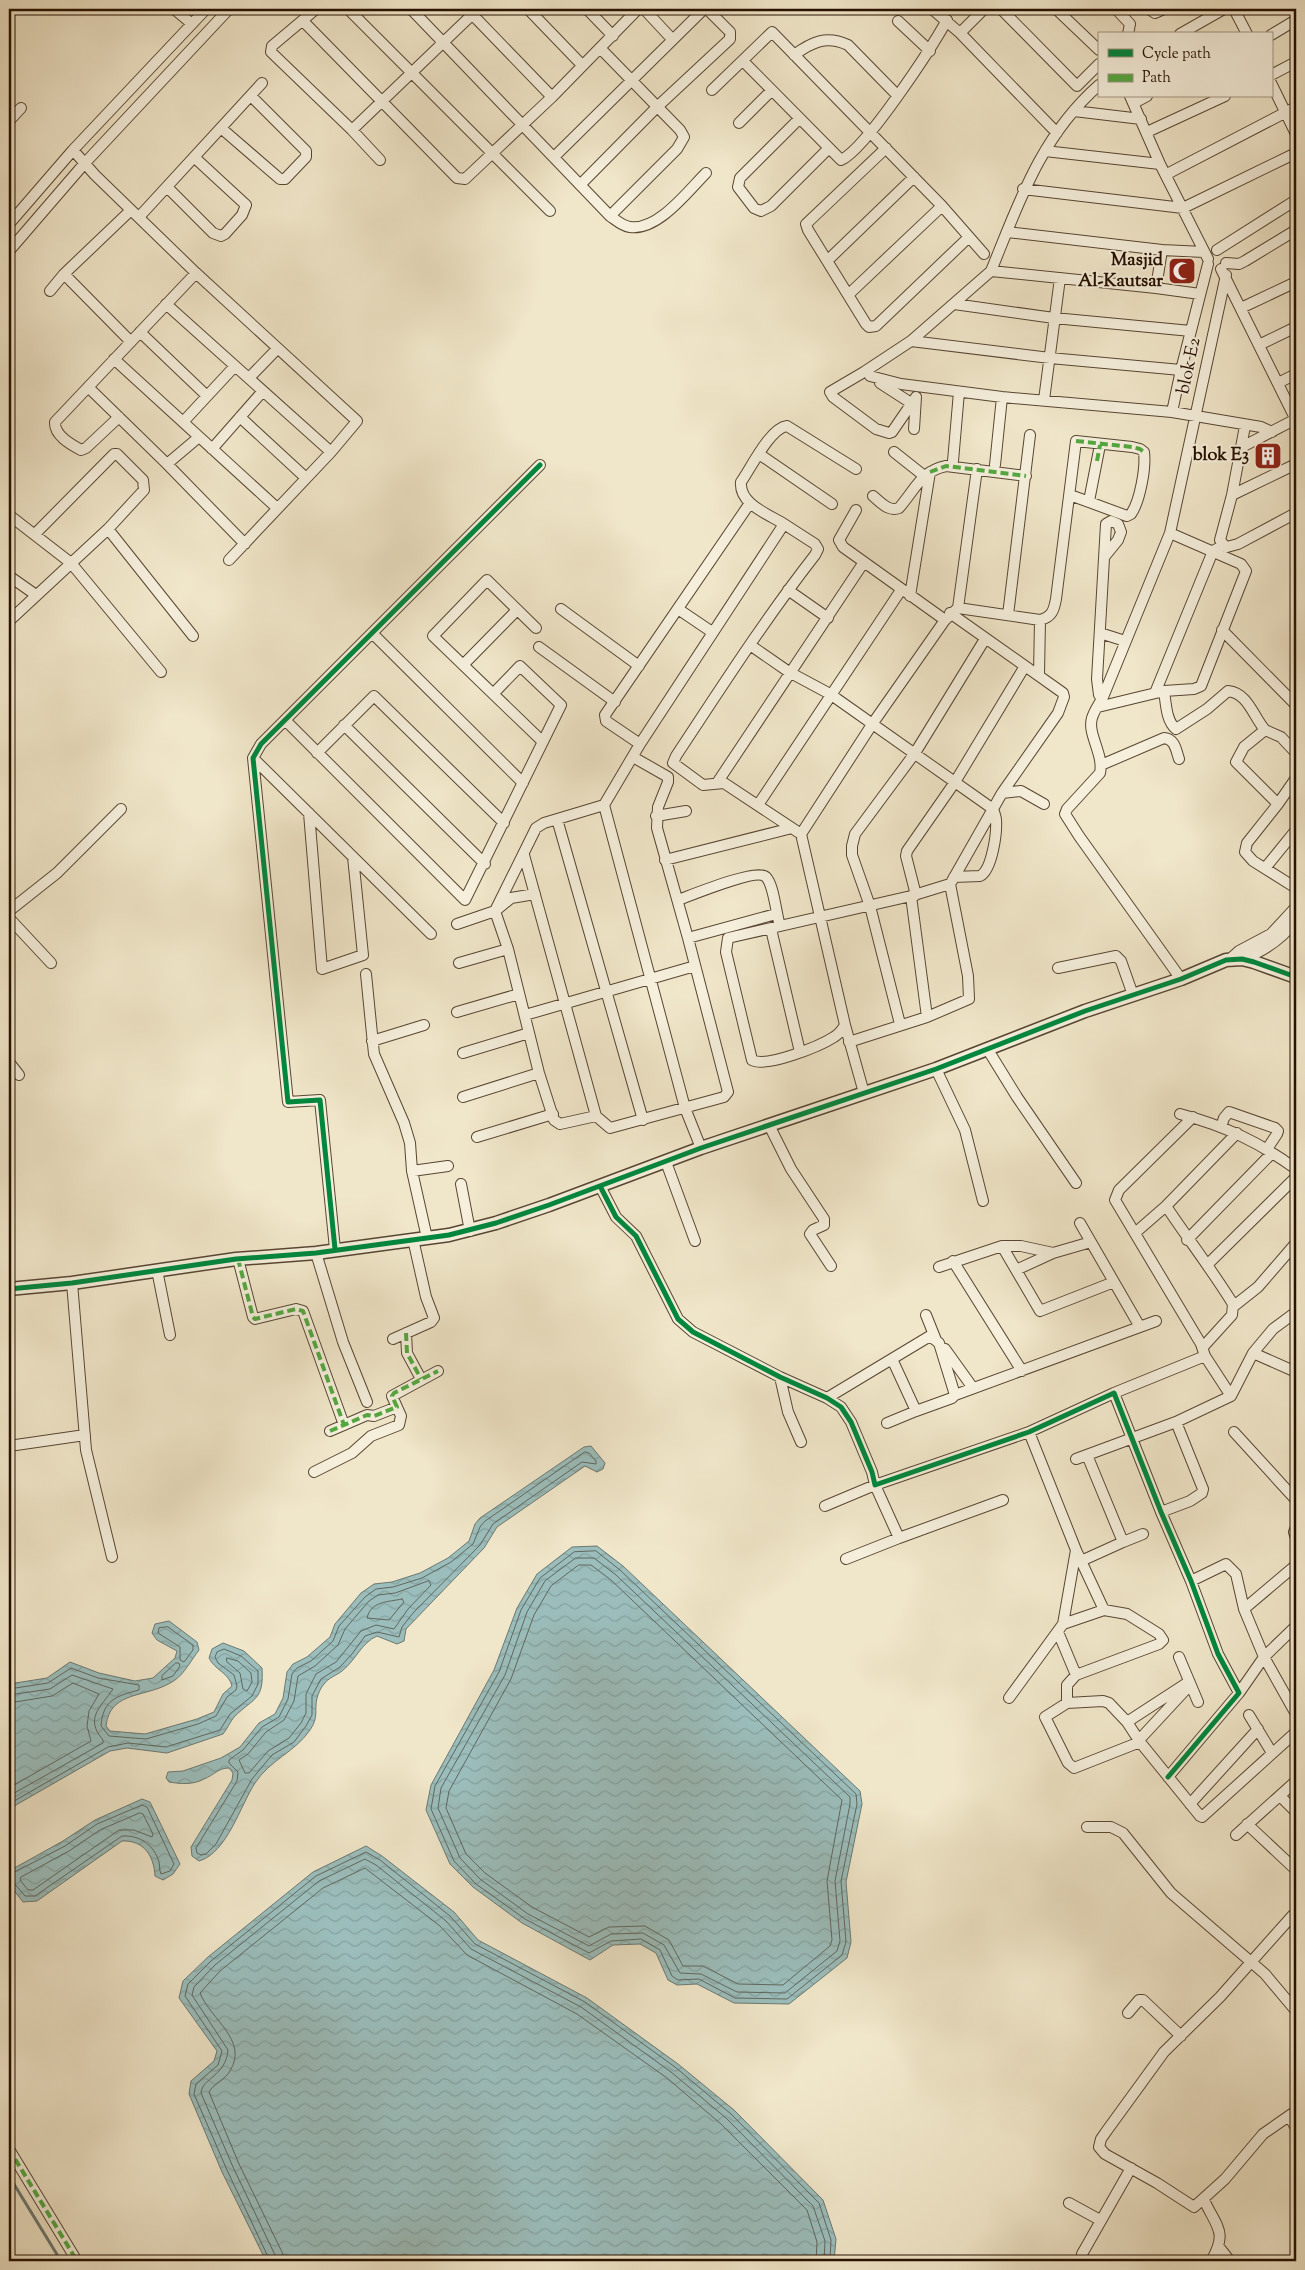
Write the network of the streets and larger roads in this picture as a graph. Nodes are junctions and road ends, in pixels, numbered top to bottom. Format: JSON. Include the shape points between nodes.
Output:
{"nodes":[{"id":1,"x":174,"y":9,"type":"edge"},
{"id":2,"x":190,"y":9,"type":"edge"},
{"id":3,"x":206,"y":9,"type":"edge"},
{"id":4,"x":229,"y":9,"type":"edge"},
{"id":5,"x":316,"y":9,"type":"edge"},
{"id":6,"x":348,"y":9,"type":"edge"},
{"id":7,"x":411,"y":9,"type":"edge"},
{"id":8,"x":528,"y":9,"type":"edge"},
{"id":9,"x":587,"y":9,"type":"edge"},
{"id":10,"x":638,"y":9,"type":"edge"},
{"id":11,"x":644,"y":9,"type":"edge"},
{"id":12,"x":706,"y":9,"type":"edge"},
{"id":13,"x":932,"y":9,"type":"edge"},
{"id":14,"x":984,"y":9,"type":"edge"},
{"id":15,"x":1000,"y":9,"type":"edge"},
{"id":16,"x":1056,"y":9,"type":"edge"},
{"id":17,"x":1116,"y":9,"type":"edge"},
{"id":18,"x":1149,"y":9,"type":"edge"},
{"id":19,"x":1164,"y":9,"type":"edge"},
{"id":20,"x":1224,"y":9,"type":"edge"},
{"id":21,"x":1234,"y":9,"type":"edge"},
{"id":22,"x":472,"y":10,"type":"edge"},
{"id":23,"x":195,"y":20,"type":"junction"},
{"id":24,"x":947,"y":20,"type":"junction"},
{"id":25,"x":1296,"y":20,"type":"edge"},
{"id":26,"x":898,"y":21,"type":"dead end"},
{"id":27,"x":303,"y":22,"type":"junction"},
{"id":28,"x":1128,"y":32,"type":"edge"},
{"id":29,"x":1184,"y":32,"type":"edge"},
{"id":30,"x":1246,"y":32,"type":"edge"},
{"id":31,"x":960,"y":33,"type":"junction"},
{"id":32,"x":1272,"y":33,"type":"edge"},
{"id":33,"x":613,"y":36,"type":"junction"},
{"id":34,"x":672,"y":39,"type":"junction"},
{"id":35,"x":442,"y":41,"type":"junction"},
{"id":36,"x":600,"y":48,"type":"junction"},
{"id":37,"x":1098,"y":49,"type":"edge"},
{"id":38,"x":930,"y":51,"type":"junction"},
{"id":39,"x":794,"y":55,"type":"junction"},
{"id":40,"x":743,"y":61,"type":"junction"},
{"id":41,"x":1296,"y":62,"type":"edge"},
{"id":42,"x":582,"y":65,"type":"junction"},
{"id":43,"x":1098,"y":65,"type":"edge"},
{"id":44,"x":411,"y":72,"type":"junction"},
{"id":45,"x":1272,"y":74,"type":"edge"},
{"id":46,"x":631,"y":79,"type":"junction"},
{"id":47,"x":262,"y":83,"type":"dead end"},
{"id":48,"x":1098,"y":85,"type":"edge"},
{"id":49,"x":1272,"y":85,"type":"edge"},
{"id":50,"x":712,"y":90,"type":"dead end"},
{"id":51,"x":770,"y":91,"type":"junction"},
{"id":52,"x":897,"y":95,"type":"junction"},
{"id":53,"x":251,"y":96,"type":"junction"},
{"id":54,"x":552,"y":97,"type":"junction"},
{"id":55,"x":1221,"y":98,"type":"edge"},
{"id":56,"x":1132,"y":100,"type":"edge"},
{"id":57,"x":382,"y":103,"type":"junction"},
{"id":58,"x":657,"y":107,"type":"junction"},
{"id":59,"x":1296,"y":107,"type":"edge"},
{"id":60,"x":21,"y":108,"type":"dead end"},
{"id":61,"x":1074,"y":110,"type":"junction"},
{"id":62,"x":1286,"y":112,"type":"junction"},
{"id":63,"x":1141,"y":119,"type":"junction"},
{"id":64,"x":799,"y":120,"type":"junction"},
{"id":65,"x":9,"y":121,"type":"edge"},
{"id":66,"x":739,"y":123,"type":"dead end"},
{"id":67,"x":523,"y":124,"type":"junction"},
{"id":68,"x":221,"y":128,"type":"junction"},
{"id":69,"x":352,"y":130,"type":"junction"},
{"id":70,"x":870,"y":132,"type":"junction"},
{"id":71,"x":1147,"y":132,"type":"junction"},
{"id":72,"x":1057,"y":133,"type":"junction"},
{"id":73,"x":1296,"y":134,"type":"edge"},
{"id":74,"x":886,"y":148,"type":"junction"},
{"id":75,"x":828,"y":149,"type":"junction"},
{"id":76,"x":73,"y":150,"type":"junction"},
{"id":77,"x":1045,"y":151,"type":"junction"},
{"id":78,"x":491,"y":152,"type":"junction"},
{"id":79,"x":1296,"y":152,"type":"edge"},
{"id":80,"x":194,"y":157,"type":"junction"},
{"id":81,"x":554,"y":157,"type":"junction"},
{"id":82,"x":380,"y":160,"type":"dead end"},
{"id":83,"x":84,"y":164,"type":"junction"},
{"id":84,"x":1160,"y":164,"type":"junction"},
{"id":85,"x":706,"y":173,"type":"dead end"},
{"id":86,"x":1167,"y":174,"type":"junction"},
{"id":87,"x":914,"y":177,"type":"junction"},
{"id":88,"x":580,"y":185,"type":"junction"},
{"id":89,"x":167,"y":186,"type":"junction"},
{"id":90,"x":1023,"y":189,"type":"junction"},
{"id":91,"x":1296,"y":200,"type":"edge"},
{"id":92,"x":942,"y":206,"type":"junction"},
{"id":93,"x":1183,"y":208,"type":"junction"},
{"id":94,"x":550,"y":211,"type":"dead end"},
{"id":95,"x":135,"y":213,"type":"junction"},
{"id":96,"x":610,"y":216,"type":"junction"},
{"id":97,"x":11,"y":221,"type":"edge"},
{"id":98,"x":26,"y":230,"type":"junction"},
{"id":99,"x":1296,"y":230,"type":"edge"},
{"id":100,"x":1007,"y":232,"type":"junction"},
{"id":101,"x":969,"y":237,"type":"junction"},
{"id":102,"x":1162,"y":250,"type":"junction"},
{"id":103,"x":1217,"y":250,"type":"junction"},
{"id":104,"x":9,"y":251,"type":"edge"},
{"id":105,"x":984,"y":254,"type":"dead end"},
{"id":106,"x":1207,"y":258,"type":"junction"},
{"id":107,"x":827,"y":261,"type":"junction"},
{"id":108,"x":1225,"y":269,"type":"junction"},
{"id":109,"x":991,"y":271,"type":"junction"},
{"id":110,"x":196,"y":273,"type":"junction"},
{"id":111,"x":64,"y":274,"type":"junction"},
{"id":112,"x":1060,"y":278,"type":"junction"},
{"id":113,"x":1296,"y":282,"type":"edge"},
{"id":114,"x":1156,"y":288,"type":"junction"},
{"id":115,"x":50,"y":291,"type":"dead end"},
{"id":116,"x":1200,"y":294,"type":"junction"},
{"id":117,"x":848,"y":295,"type":"junction"},
{"id":118,"x":166,"y":304,"type":"junction"},
{"id":119,"x":954,"y":304,"type":"junction"},
{"id":120,"x":1241,"y":308,"type":"junction"},
{"id":121,"x":1054,"y":318,"type":"junction"},
{"id":122,"x":1296,"y":327,"type":"edge"},
{"id":123,"x":140,"y":332,"type":"junction"},
{"id":124,"x":1191,"y":332,"type":"junction"},
{"id":125,"x":911,"y":341,"type":"junction"},
{"id":126,"x":131,"y":342,"type":"junction"},
{"id":127,"x":1259,"y":345,"type":"junction"},
{"id":128,"x":277,"y":349,"type":"junction"},
{"id":129,"x":1050,"y":358,"type":"junction"},
{"id":130,"x":114,"y":359,"type":"junction"},
{"id":131,"x":236,"y":366,"type":"junction"},
{"id":132,"x":1181,"y":370,"type":"junction"},
{"id":133,"x":867,"y":374,"type":"junction"},
{"id":134,"x":1296,"y":374,"type":"edge"},
{"id":135,"x":249,"y":378,"type":"junction"},
{"id":136,"x":1278,"y":383,"type":"junction"},
{"id":137,"x":918,"y":386,"type":"junction"},
{"id":138,"x":88,"y":387,"type":"junction"},
{"id":139,"x":263,"y":391,"type":"junction"},
{"id":140,"x":959,"y":392,"type":"junction"},
{"id":141,"x":207,"y":396,"type":"junction"},
{"id":142,"x":1002,"y":397,"type":"junction"},
{"id":143,"x":913,"y":400,"type":"junction"},
{"id":144,"x":1044,"y":400,"type":"junction"},
{"id":145,"x":1172,"y":412,"type":"junction"},
{"id":146,"x":119,"y":416,"type":"junction"},
{"id":147,"x":240,"y":417,"type":"junction"},
{"id":148,"x":1196,"y":417,"type":"junction"},
{"id":149,"x":1296,"y":419,"type":"edge"},
{"id":150,"x":183,"y":422,"type":"junction"},
{"id":151,"x":1245,"y":426,"type":"junction"},
{"id":152,"x":914,"y":429,"type":"dead end"},
{"id":153,"x":1272,"y":432,"type":"junction"},
{"id":154,"x":1030,"y":435,"type":"dead end"},
{"id":155,"x":199,"y":436,"type":"junction"},
{"id":156,"x":1100,"y":445,"type":"junction"},
{"id":157,"x":1240,"y":448,"type":"junction"},
{"id":158,"x":212,"y":449,"type":"junction"},
{"id":159,"x":332,"y":452,"type":"junction"},
{"id":160,"x":894,"y":452,"type":"dead end"},
{"id":161,"x":759,"y":454,"type":"junction"},
{"id":162,"x":953,"y":461,"type":"dead end"},
{"id":163,"x":167,"y":464,"type":"junction"},
{"id":164,"x":1296,"y":464,"type":"edge"},
{"id":165,"x":540,"y":465,"type":"dead end"},
{"id":166,"x":996,"y":465,"type":"dead end"},
{"id":167,"x":856,"y":469,"type":"dead end"},
{"id":168,"x":978,"y":469,"type":"junction"},
{"id":169,"x":927,"y":473,"type":"junction"},
{"id":170,"x":1026,"y":476,"type":"junction"},
{"id":171,"x":306,"y":478,"type":"junction"},
{"id":172,"x":1070,"y":495,"type":"junction"},
{"id":173,"x":1232,"y":495,"type":"junction"},
{"id":174,"x":873,"y":496,"type":"dead end"},
{"id":175,"x":1089,"y":501,"type":"junction"},
{"id":176,"x":750,"y":503,"type":"junction"},
{"id":177,"x":832,"y":504,"type":"dead end"},
{"id":178,"x":277,"y":508,"type":"junction"},
{"id":179,"x":856,"y":510,"type":"dead end"},
{"id":180,"x":1296,"y":513,"type":"edge"},
{"id":181,"x":9,"y":516,"type":"edge"},
{"id":182,"x":784,"y":524,"type":"junction"},
{"id":183,"x":108,"y":529,"type":"junction"},
{"id":184,"x":1170,"y":533,"type":"junction"},
{"id":185,"x":35,"y":534,"type":"junction"},
{"id":186,"x":245,"y":544,"type":"junction"},
{"id":187,"x":1224,"y":545,"type":"junction"},
{"id":188,"x":1213,"y":551,"type":"junction"},
{"id":189,"x":1105,"y":556,"type":"dead end"},
{"id":190,"x":229,"y":560,"type":"dead end"},
{"id":191,"x":864,"y":562,"type":"junction"},
{"id":192,"x":72,"y":563,"type":"junction"},
{"id":193,"x":9,"y":576,"type":"edge"},
{"id":194,"x":788,"y":590,"type":"junction"},
{"id":195,"x":906,"y":593,"type":"junction"},
{"id":196,"x":36,"y":595,"type":"junction"},
{"id":197,"x":561,"y":609,"type":"dead end"},
{"id":198,"x":678,"y":609,"type":"junction"},
{"id":199,"x":517,"y":610,"type":"junction"},
{"id":200,"x":951,"y":614,"type":"junction"},
{"id":201,"x":1008,"y":615,"type":"junction"},
{"id":202,"x":828,"y":618,"type":"junction"},
{"id":203,"x":1040,"y":620,"type":"junction"},
{"id":204,"x":9,"y":621,"type":"edge"},
{"id":205,"x":536,"y":628,"type":"dead end"},
{"id":206,"x":1222,"y":630,"type":"junction"},
{"id":207,"x":712,"y":632,"type":"junction"},
{"id":208,"x":372,"y":633,"type":"junction"},
{"id":209,"x":1100,"y":633,"type":"junction"},
{"id":210,"x":193,"y":636,"type":"dead end"},
{"id":211,"x":986,"y":639,"type":"junction"},
{"id":212,"x":1125,"y":641,"type":"junction"},
{"id":213,"x":750,"y":645,"type":"junction"},
{"id":214,"x":538,"y":648,"type":"dead end"},
{"id":215,"x":463,"y":665,"type":"junction"},
{"id":216,"x":639,"y":666,"type":"junction"},
{"id":217,"x":1025,"y":666,"type":"junction"},
{"id":218,"x":161,"y":672,"type":"dead end"},
{"id":219,"x":789,"y":672,"type":"junction"},
{"id":220,"x":1039,"y":674,"type":"junction"},
{"id":221,"x":1159,"y":692,"type":"junction"},
{"id":222,"x":493,"y":694,"type":"junction"},
{"id":223,"x":830,"y":694,"type":"junction"},
{"id":224,"x":615,"y":702,"type":"junction"},
{"id":225,"x":1100,"y":702,"type":"junction"},
{"id":226,"x":1296,"y":705,"type":"edge"},
{"id":227,"x":285,"y":720,"type":"junction"},
{"id":228,"x":873,"y":723,"type":"junction"},
{"id":229,"x":344,"y":725,"type":"junction"},
{"id":230,"x":1173,"y":726,"type":"junction"},
{"id":231,"x":1264,"y":730,"type":"junction"},
{"id":232,"x":1168,"y":739,"type":"junction"},
{"id":233,"x":543,"y":742,"type":"junction"},
{"id":234,"x":640,"y":744,"type":"junction"},
{"id":235,"x":317,"y":753,"type":"junction"},
{"id":236,"x":915,"y":753,"type":"junction"},
{"id":237,"x":1296,"y":753,"type":"edge"},
{"id":238,"x":633,"y":757,"type":"junction"},
{"id":239,"x":253,"y":758,"type":"junction"},
{"id":240,"x":1179,"y":759,"type":"dead end"},
{"id":241,"x":1101,"y":765,"type":"junction"},
{"id":242,"x":1296,"y":778,"type":"edge"},
{"id":243,"x":955,"y":782,"type":"junction"},
{"id":244,"x":523,"y":783,"type":"junction"},
{"id":245,"x":717,"y":783,"type":"junction"},
{"id":246,"x":1002,"y":793,"type":"junction"},
{"id":247,"x":1044,"y":804,"type":"dead end"},
{"id":248,"x":1278,"y":804,"type":"junction"},
{"id":249,"x":604,"y":805,"type":"junction"},
{"id":250,"x":758,"y":805,"type":"junction"},
{"id":251,"x":121,"y":809,"type":"dead end"},
{"id":252,"x":992,"y":809,"type":"junction"},
{"id":253,"x":686,"y":811,"type":"dead end"},
{"id":254,"x":309,"y":813,"type":"junction"},
{"id":255,"x":656,"y":816,"type":"junction"},
{"id":256,"x":557,"y":819,"type":"junction"},
{"id":257,"x":504,"y":823,"type":"junction"},
{"id":258,"x":1296,"y":830,"type":"edge"},
{"id":259,"x":797,"y":831,"type":"junction"},
{"id":260,"x":524,"y":855,"type":"junction"},
{"id":261,"x":354,"y":857,"type":"junction"},
{"id":262,"x":665,"y":860,"type":"junction"},
{"id":263,"x":484,"y":864,"type":"junction"},
{"id":264,"x":1266,"y":867,"type":"junction"},
{"id":265,"x":952,"y":880,"type":"junction"},
{"id":266,"x":1296,"y":888,"type":"edge"},
{"id":267,"x":535,"y":894,"type":"junction"},
{"id":268,"x":913,"y":896,"type":"junction"},
{"id":269,"x":678,"y":900,"type":"junction"},
{"id":270,"x":870,"y":906,"type":"junction"},
{"id":271,"x":1296,"y":907,"type":"edge"},
{"id":272,"x":9,"y":911,"type":"edge"},
{"id":273,"x":495,"y":911,"type":"junction"},
{"id":274,"x":776,"y":914,"type":"junction"},
{"id":275,"x":9,"y":918,"type":"edge"},
{"id":276,"x":820,"y":918,"type":"junction"},
{"id":277,"x":1296,"y":921,"type":"edge"},
{"id":278,"x":457,"y":924,"type":"dead end"},
{"id":279,"x":776,"y":927,"type":"junction"},
{"id":280,"x":1283,"y":928,"type":"junction"},
{"id":281,"x":431,"y":934,"type":"dead end"},
{"id":282,"x":688,"y":938,"type":"junction"},
{"id":283,"x":508,"y":949,"type":"junction"},
{"id":284,"x":1236,"y":959,"type":"junction"},
{"id":285,"x":51,"y":963,"type":"dead end"},
{"id":286,"x":459,"y":963,"type":"dead end"},
{"id":287,"x":695,"y":966,"type":"junction"},
{"id":288,"x":1058,"y":968,"type":"dead end"},
{"id":289,"x":366,"y":974,"type":"dead end"},
{"id":290,"x":1296,"y":978,"type":"edge"},
{"id":291,"x":651,"y":979,"type":"junction"},
{"id":292,"x":1181,"y":979,"type":"junction"},
{"id":293,"x":606,"y":992,"type":"junction"},
{"id":294,"x":519,"y":994,"type":"junction"},
{"id":295,"x":1133,"y":995,"type":"junction"},
{"id":296,"x":566,"y":1005,"type":"junction"},
{"id":297,"x":457,"y":1012,"type":"dead end"},
{"id":298,"x":524,"y":1015,"type":"junction"},
{"id":299,"x":926,"y":1017,"type":"junction"},
{"id":300,"x":900,"y":1024,"type":"junction"},
{"id":301,"x":424,"y":1025,"type":"dead end"},
{"id":302,"x":845,"y":1025,"type":"junction"},
{"id":303,"x":529,"y":1034,"type":"junction"},
{"id":304,"x":372,"y":1041,"type":"junction"},
{"id":305,"x":849,"y":1042,"type":"junction"},
{"id":306,"x":988,"y":1050,"type":"junction"},
{"id":307,"x":800,"y":1052,"type":"junction"},
{"id":308,"x":463,"y":1053,"type":"dead end"},
{"id":309,"x":9,"y":1062,"type":"edge"},
{"id":310,"x":936,"y":1069,"type":"junction"},
{"id":311,"x":539,"y":1073,"type":"junction"},
{"id":312,"x":19,"y":1075,"type":"dead end"},
{"id":313,"x":864,"y":1093,"type":"junction"},
{"id":314,"x":463,"y":1097,"type":"dead end"},
{"id":315,"x":685,"y":1108,"type":"junction"},
{"id":316,"x":553,"y":1114,"type":"junction"},
{"id":317,"x":1180,"y":1114,"type":"dead end"},
{"id":318,"x":596,"y":1116,"type":"junction"},
{"id":319,"x":1192,"y":1117,"type":"junction"},
{"id":320,"x":643,"y":1120,"type":"junction"},
{"id":321,"x":770,"y":1125,"type":"junction"},
{"id":322,"x":1221,"y":1127,"type":"junction"},
{"id":323,"x":1237,"y":1133,"type":"junction"},
{"id":324,"x":477,"y":1137,"type":"dead end"},
{"id":325,"x":701,"y":1148,"type":"junction"},
{"id":326,"x":1269,"y":1151,"type":"junction"},
{"id":327,"x":666,"y":1162,"type":"junction"},
{"id":328,"x":448,"y":1166,"type":"dead end"},
{"id":329,"x":1296,"y":1169,"type":"edge"},
{"id":330,"x":412,"y":1171,"type":"junction"},
{"id":331,"x":1296,"y":1177,"type":"edge"},
{"id":332,"x":1076,"y":1183,"type":"dead end"},
{"id":333,"x":461,"y":1184,"type":"dead end"},
{"id":334,"x":600,"y":1186,"type":"junction"},
{"id":335,"x":983,"y":1201,"type":"dead end"},
{"id":336,"x":1166,"y":1206,"type":"junction"},
{"id":337,"x":1080,"y":1223,"type":"dead end"},
{"id":338,"x":470,"y":1231,"type":"junction"},
{"id":339,"x":1136,"y":1233,"type":"junction"},
{"id":340,"x":426,"y":1238,"type":"junction"},
{"id":341,"x":413,"y":1239,"type":"junction"},
{"id":342,"x":1187,"y":1240,"type":"junction"},
{"id":343,"x":695,"y":1241,"type":"dead end"},
{"id":344,"x":1091,"y":1242,"type":"junction"},
{"id":345,"x":1296,"y":1243,"type":"edge"},
{"id":346,"x":1002,"y":1246,"type":"junction"},
{"id":347,"x":335,"y":1250,"type":"junction"},
{"id":348,"x":316,"y":1252,"type":"junction"},
{"id":349,"x":1053,"y":1253,"type":"junction"},
{"id":350,"x":238,"y":1259,"type":"junction"},
{"id":351,"x":953,"y":1262,"type":"junction"},
{"id":352,"x":1208,"y":1264,"type":"junction"},
{"id":353,"x":830,"y":1266,"type":"dead end"},
{"id":354,"x":939,"y":1267,"type":"dead end"},
{"id":355,"x":157,"y":1270,"type":"junction"},
{"id":356,"x":1016,"y":1270,"type":"junction"},
{"id":357,"x":1114,"y":1282,"type":"junction"},
{"id":358,"x":72,"y":1283,"type":"junction"},
{"id":359,"x":9,"y":1289,"type":"edge"},
{"id":360,"x":1234,"y":1306,"type":"junction"},
{"id":361,"x":1296,"y":1312,"type":"edge"},
{"id":362,"x":926,"y":1315,"type":"dead end"},
{"id":363,"x":1156,"y":1321,"type":"dead end"},
{"id":364,"x":1292,"y":1321,"type":"edge"},
{"id":365,"x":1140,"y":1327,"type":"junction"},
{"id":366,"x":406,"y":1334,"type":"junction"},
{"id":367,"x":170,"y":1335,"type":"dead end"},
{"id":368,"x":393,"y":1339,"type":"dead end"},
{"id":369,"x":937,"y":1342,"type":"junction"},
{"id":370,"x":1204,"y":1352,"type":"junction"},
{"id":371,"x":1253,"y":1353,"type":"junction"},
{"id":372,"x":892,"y":1359,"type":"junction"},
{"id":373,"x":1022,"y":1370,"type":"junction"},
{"id":374,"x":438,"y":1371,"type":"dead end"},
{"id":375,"x":1296,"y":1372,"type":"edge"},
{"id":376,"x":780,"y":1377,"type":"junction"},
{"id":377,"x":421,"y":1379,"type":"junction"},
{"id":378,"x":973,"y":1388,"type":"junction"},
{"id":379,"x":1114,"y":1393,"type":"junction"},
{"id":380,"x":955,"y":1395,"type":"junction"},
{"id":381,"x":1231,"y":1396,"type":"junction"},
{"id":382,"x":827,"y":1398,"type":"junction"},
{"id":383,"x":367,"y":1402,"type":"dead end"},
{"id":384,"x":397,"y":1407,"type":"junction"},
{"id":385,"x":916,"y":1411,"type":"junction"},
{"id":386,"x":1176,"y":1422,"type":"junction"},
{"id":387,"x":887,"y":1423,"type":"dead end"},
{"id":388,"x":344,"y":1425,"type":"junction"},
{"id":389,"x":330,"y":1431,"type":"dead end"},
{"id":390,"x":1029,"y":1432,"type":"junction"},
{"id":391,"x":1234,"y":1432,"type":"dead end"},
{"id":392,"x":85,"y":1434,"type":"junction"},
{"id":393,"x":1131,"y":1438,"type":"junction"},
{"id":394,"x":801,"y":1442,"type":"dead end"},
{"id":395,"x":9,"y":1446,"type":"edge"},
{"id":396,"x":1087,"y":1455,"type":"junction"},
{"id":397,"x":1076,"y":1459,"type":"dead end"},
{"id":398,"x":314,"y":1472,"type":"dead end"},
{"id":399,"x":875,"y":1486,"type":"junction"},
{"id":400,"x":1003,"y":1500,"type":"dead end"},
{"id":401,"x":1296,"y":1500,"type":"edge"},
{"id":402,"x":825,"y":1506,"type":"dead end"},
{"id":403,"x":1161,"y":1512,"type":"junction"},
{"id":404,"x":1296,"y":1527,"type":"edge"},
{"id":405,"x":1143,"y":1534,"type":"dead end"},
{"id":406,"x":899,"y":1538,"type":"junction"},
{"id":407,"x":1296,"y":1538,"type":"edge"},
{"id":408,"x":1123,"y":1542,"type":"junction"},
{"id":409,"x":1076,"y":1550,"type":"junction"},
{"id":410,"x":112,"y":1557,"type":"dead end"},
{"id":411,"x":846,"y":1559,"type":"dead end"},
{"id":412,"x":1081,"y":1561,"type":"junction"},
{"id":413,"x":1296,"y":1565,"type":"edge"},
{"id":414,"x":1190,"y":1579,"type":"junction"},
{"id":415,"x":1244,"y":1609,"type":"junction"},
{"id":416,"x":1104,"y":1610,"type":"junction"},
{"id":417,"x":1296,"y":1626,"type":"edge"},
{"id":418,"x":1060,"y":1628,"type":"junction"},
{"id":419,"x":1179,"y":1657,"type":"dead end"},
{"id":420,"x":1264,"y":1657,"type":"junction"},
{"id":421,"x":1076,"y":1675,"type":"junction"},
{"id":422,"x":1189,"y":1684,"type":"junction"},
{"id":423,"x":1240,"y":1693,"type":"junction"},
{"id":424,"x":1009,"y":1698,"type":"dead end"},
{"id":425,"x":1067,"y":1701,"type":"junction"},
{"id":426,"x":1198,"y":1702,"type":"dead end"},
{"id":427,"x":1296,"y":1714,"type":"edge"},
{"id":428,"x":1249,"y":1715,"type":"dead end"},
{"id":429,"x":1127,"y":1722,"type":"junction"},
{"id":430,"x":1258,"y":1729,"type":"junction"},
{"id":431,"x":1296,"y":1732,"type":"edge"},
{"id":432,"x":1140,"y":1741,"type":"junction"},
{"id":433,"x":1272,"y":1752,"type":"junction"},
{"id":434,"x":1168,"y":1777,"type":"junction"},
{"id":435,"x":1296,"y":1781,"type":"edge"},
{"id":436,"x":1280,"y":1796,"type":"junction"},
{"id":437,"x":1190,"y":1804,"type":"junction"},
{"id":438,"x":1296,"y":1812,"type":"edge"},
{"id":439,"x":1247,"y":1824,"type":"junction"},
{"id":440,"x":1087,"y":1827,"type":"dead end"},
{"id":441,"x":1236,"y":1835,"type":"dead end"},
{"id":442,"x":1296,"y":1870,"type":"edge"},
{"id":443,"x":1293,"y":1915,"type":"dead end"},
{"id":444,"x":1250,"y":1962,"type":"junction"},
{"id":445,"x":1296,"y":2011,"type":"edge"},
{"id":446,"x":1128,"y":2013,"type":"dead end"},
{"id":447,"x":1181,"y":2036,"type":"junction"},
{"id":448,"x":1292,"y":2114,"type":"edge"},
{"id":449,"x":1296,"y":2128,"type":"edge"},
{"id":450,"x":9,"y":2149,"type":"edge"},
{"id":451,"x":1131,"y":2168,"type":"junction"},
{"id":452,"x":1204,"y":2200,"type":"junction"},
{"id":453,"x":1069,"y":2203,"type":"dead end"},
{"id":454,"x":1100,"y":2220,"type":"junction"},
{"id":455,"x":1219,"y":2248,"type":"junction"},
{"id":456,"x":1082,"y":2254,"type":"dead end"},
{"id":457,"x":78,"y":2261,"type":"edge"},
{"id":458,"x":1211,"y":2261,"type":"edge"},
{"id":459,"x":1230,"y":2261,"type":"edge"}],
"edges":[{"from":1,"to":23,"type":"street"},
{"from":2,"to":23,"type":"street"},
{"from":3,"to":23,"type":"street"},
{"from":4,"to":83,"type":"street"},
{"from":5,"to":27,"type":"street"},
{"from":6,"to":44,"type":"street"},
{"from":7,"to":35,"type":"street"},
{"from":8,"to":42,"type":"street"},
{"from":9,"to":33,"type":"street"},
{"from":10,"to":33,"type":"street"},
{"from":11,"to":34,"type":"street"},
{"from":12,"to":34,"type":"street"},
{"from":12,"to":58,"type":"street","via":[[728,30],[730,40]]},
{"from":13,"to":24,"type":"street"},
{"from":14,"to":31,"type":"street"},
{"from":15,"to":43,"type":"street","via":[[1077,86]]},
{"from":16,"to":37,"type":"street"},
{"from":17,"to":28,"type":"street","via":[[1130,24]]},
{"from":18,"to":19,"type":"street","via":[[1154,13]]},
{"from":20,"to":29,"type":"street"},
{"from":21,"to":30,"type":"street"},
{"from":22,"to":35,"type":"street"},
{"from":22,"to":54,"type":"street"},
{"from":23,"to":76,"type":"street"},
{"from":24,"to":31,"type":"street"},
{"from":24,"to":38,"type":"street"},
{"from":25,"to":32,"type":"street"},
{"from":26,"to":38,"type":"street"},
{"from":27,"to":57,"type":"street"},
{"from":27,"to":69,"type":"street","via":[[272,46],[271,52]]},
{"from":31,"to":72,"type":"street"},
{"from":33,"to":36,"type":"street"},
{"from":34,"to":46,"type":"street"},
{"from":35,"to":44,"type":"street"},
{"from":35,"to":67,"type":"street"},
{"from":36,"to":42,"type":"street"},
{"from":36,"to":46,"type":"street"},
{"from":38,"to":52,"type":"street"},
{"from":39,"to":40,"type":"street","via":[[772,32]]},
{"from":39,"to":52,"type":"street","via":[[822,39],[838,41],[848,45]]},
{"from":39,"to":70,"type":"street"},
{"from":40,"to":50,"type":"street"},
{"from":40,"to":51,"type":"street"},
{"from":41,"to":45,"type":"street"},
{"from":42,"to":54,"type":"street"},
{"from":44,"to":57,"type":"street"},
{"from":44,"to":78,"type":"street"},
{"from":46,"to":58,"type":"street"},
{"from":46,"to":81,"type":"street"},
{"from":47,"to":53,"type":"street"},
{"from":48,"to":61,"type":"street"},
{"from":49,"to":62,"type":"street"},
{"from":51,"to":64,"type":"street"},
{"from":51,"to":66,"type":"street"},
{"from":52,"to":70,"type":"street"},
{"from":53,"to":68,"type":"street"},
{"from":53,"to":68,"type":"street","via":[[306,151],[306,157],[285,179],[280,179]]},
{"from":54,"to":67,"type":"street"},
{"from":55,"to":71,"type":"street"},
{"from":56,"to":63,"type":"street"},
{"from":57,"to":69,"type":"street"},
{"from":57,"to":78,"type":"street","via":[[457,178],[465,179]]},
{"from":58,"to":88,"type":"street"},
{"from":58,"to":96,"type":"street","via":[[680,130],[683,141]]},
{"from":59,"to":62,"type":"street"},
{"from":60,"to":65,"type":"street"},
{"from":61,"to":63,"type":"street"},
{"from":61,"to":72,"type":"street"},
{"from":62,"to":73,"type":"street"},
{"from":62,"to":86,"type":"street"},
{"from":63,"to":71,"type":"street"},
{"from":64,"to":75,"type":"street"},
{"from":64,"to":75,"type":"street","via":[[740,178],[738,187],[754,208],[761,211],[771,206]]},
{"from":67,"to":78,"type":"street"},
{"from":67,"to":81,"type":"street"},
{"from":68,"to":80,"type":"street"},
{"from":69,"to":82,"type":"street"},
{"from":70,"to":74,"type":"street"},
{"from":70,"to":75,"type":"street","via":[[841,160]]},
{"from":71,"to":84,"type":"street"},
{"from":72,"to":77,"type":"street"},
{"from":74,"to":87,"type":"street"},
{"from":74,"to":107,"type":"street","via":[[807,221],[808,230]]},
{"from":76,"to":83,"type":"street"},
{"from":76,"to":97,"type":"street"},
{"from":77,"to":84,"type":"street"},
{"from":77,"to":90,"type":"street"},
{"from":78,"to":94,"type":"street"},
{"from":79,"to":93,"type":"street"},
{"from":80,"to":89,"type":"street"},
{"from":80,"to":89,"type":"street","via":[[246,205],[242,215],[225,234],[213,233]]},
{"from":81,"to":88,"type":"street"},
{"from":83,"to":95,"type":"street"},
{"from":83,"to":98,"type":"street"},
{"from":84,"to":86,"type":"street"},
{"from":85,"to":96,"type":"street","via":[[662,218],[649,224],[630,227]]},
{"from":86,"to":93,"type":"street"},
{"from":87,"to":92,"type":"street"},
{"from":87,"to":107,"type":"street"},
{"from":88,"to":96,"type":"street"},
{"from":89,"to":95,"type":"street"},
{"from":90,"to":93,"type":"street"},
{"from":90,"to":100,"type":"street"},
{"from":91,"to":103,"type":"street"},
{"from":92,"to":101,"type":"street"},
{"from":92,"to":117,"type":"street"},
{"from":93,"to":106,"type":"street"},
{"from":95,"to":110,"type":"street"},
{"from":95,"to":111,"type":"street"},
{"from":97,"to":98,"type":"street"},
{"from":98,"to":104,"type":"street"},
{"from":99,"to":108,"type":"street","via":[[1245,261]]},
{"from":100,"to":102,"type":"street"},
{"from":100,"to":109,"type":"street"},
{"from":101,"to":105,"type":"street"},
{"from":101,"to":117,"type":"street","via":[[876,326],[866,324]]},
{"from":102,"to":106,"type":"street"},
{"from":102,"to":114,"type":"street"},
{"from":103,"to":106,"type":"street"},
{"from":103,"to":108,"type":"street","via":[[1227,257]]},
{"from":106,"to":108,"type":"street","via":[[1214,269]]},
{"from":106,"to":116,"type":"street"},
{"from":107,"to":117,"type":"street"},
{"from":108,"to":120,"type":"street"},
{"from":108,"to":148,"type":"street","name":"blok E2"},
{"from":109,"to":112,"type":"street"},
{"from":109,"to":119,"type":"street"},
{"from":110,"to":118,"type":"street"},
{"from":110,"to":128,"type":"street"},
{"from":111,"to":115,"type":"street"},
{"from":111,"to":126,"type":"street"},
{"from":112,"to":114,"type":"street"},
{"from":112,"to":121,"type":"street"},
{"from":113,"to":120,"type":"street"},
{"from":114,"to":116,"type":"street"},
{"from":116,"to":124,"type":"street"},
{"from":118,"to":123,"type":"street"},
{"from":118,"to":131,"type":"street"},
{"from":119,"to":121,"type":"street"},
{"from":119,"to":125,"type":"street"},
{"from":120,"to":127,"type":"street"},
{"from":121,"to":124,"type":"street"},
{"from":121,"to":129,"type":"street"},
{"from":122,"to":127,"type":"street"},
{"from":123,"to":126,"type":"street"},
{"from":123,"to":141,"type":"street"},
{"from":124,"to":132,"type":"street"},
{"from":125,"to":129,"type":"street"},
{"from":125,"to":133,"type":"street"},
{"from":126,"to":130,"type":"street"},
{"from":127,"to":136,"type":"street"},
{"from":128,"to":135,"type":"street"},
{"from":128,"to":159,"type":"street","via":[[357,421]]},
{"from":129,"to":132,"type":"street"},
{"from":129,"to":144,"type":"street"},
{"from":130,"to":138,"type":"street"},
{"from":130,"to":150,"type":"street"},
{"from":131,"to":135,"type":"street"},
{"from":131,"to":141,"type":"street"},
{"from":132,"to":145,"type":"street"},
{"from":133,"to":137,"type":"street","via":[[889,382]]},
{"from":133,"to":143,"type":"street"},
{"from":133,"to":143,"type":"street","via":[[830,392],[876,429],[891,433]]},
{"from":134,"to":136,"type":"street"},
{"from":135,"to":139,"type":"street"},
{"from":136,"to":149,"type":"street"},
{"from":137,"to":140,"type":"street"},
{"from":137,"to":143,"type":"street"},
{"from":138,"to":146,"type":"street"},
{"from":138,"to":146,"type":"street","via":[[56,422],[57,433],[81,450]]},
{"from":139,"to":147,"type":"street"},
{"from":139,"to":159,"type":"street"},
{"from":140,"to":142,"type":"street"},
{"from":140,"to":162,"type":"street"},
{"from":141,"to":150,"type":"street"},
{"from":142,"to":144,"type":"street"},
{"from":142,"to":166,"type":"street"},
{"from":143,"to":152,"type":"street"},
{"from":144,"to":145,"type":"street"},
{"from":145,"to":148,"type":"street"},
{"from":146,"to":163,"type":"street"},
{"from":147,"to":158,"type":"street"},
{"from":147,"to":171,"type":"street"},
{"from":148,"to":151,"type":"street","name":"blok E2"},
{"from":148,"to":184,"type":"street"},
{"from":149,"to":153,"type":"street"},
{"from":150,"to":155,"type":"street"},
{"from":151,"to":153,"type":"street","name":"blok E2"},
{"from":151,"to":157,"type":"street"},
{"from":153,"to":157,"type":"street"},
{"from":154,"to":170,"type":"street"},
{"from":155,"to":158,"type":"street"},
{"from":155,"to":163,"type":"street"},
{"from":156,"to":172,"type":"street","via":[[1076,441]]},
{"from":156,"to":175,"type":"street"},
{"from":156,"to":175,"type":"street","via":[[1140,449],[1144,452],[1144,470],[1131,514],[1127,516]]},
{"from":157,"to":173,"type":"street"},
{"from":158,"to":178,"type":"street"},
{"from":159,"to":171,"type":"street"},
{"from":160,"to":169,"type":"street"},
{"from":161,"to":167,"type":"street","via":[[776,430],[787,426]]},
{"from":161,"to":176,"type":"street","via":[[741,482],[741,489]]},
{"from":161,"to":177,"type":"street"},
{"from":163,"to":186,"type":"street"},
{"from":164,"to":173,"type":"street"},
{"from":165,"to":208,"type":"street"},
{"from":168,"to":169,"type":"street","via":[[946,466]]},
{"from":168,"to":170,"type":"street"},
{"from":168,"to":200,"type":"street"},
{"from":169,"to":174,"type":"street","via":[[899,508],[889,508]]},
{"from":169,"to":195,"type":"street"},
{"from":170,"to":201,"type":"street"},
{"from":171,"to":178,"type":"street"},
{"from":172,"to":175,"type":"street"},
{"from":172,"to":203,"type":"street","via":[[1054,609],[1048,617]]},
{"from":173,"to":187,"type":"street","via":[[1220,540]]},
{"from":176,"to":182,"type":"street"},
{"from":176,"to":198,"type":"street"},
{"from":178,"to":186,"type":"street"},
{"from":179,"to":191,"type":"street","via":[[839,540],[843,547]]},
{"from":180,"to":187,"type":"street","via":[[1238,544]]},
{"from":181,"to":185,"type":"street"},
{"from":182,"to":194,"type":"street","via":[[810,540],[818,549]]},
{"from":182,"to":207,"type":"street"},
{"from":183,"to":185,"type":"street","via":[[144,490],[143,480],[118,454],[114,454]]},
{"from":183,"to":192,"type":"street"},
{"from":183,"to":210,"type":"street"},
{"from":184,"to":188,"type":"street"},
{"from":184,"to":212,"type":"street"},
{"from":185,"to":192,"type":"street"},
{"from":186,"to":190,"type":"street"},
{"from":187,"to":188,"type":"street"},
{"from":188,"to":206,"type":"street","via":[[1241,564],[1246,571]]},
{"from":188,"to":221,"type":"street"},
{"from":189,"to":209,"type":"street"},
{"from":191,"to":195,"type":"street"},
{"from":191,"to":202,"type":"street"},
{"from":192,"to":196,"type":"street"},
{"from":192,"to":218,"type":"street"},
{"from":193,"to":196,"type":"street"},
{"from":194,"to":202,"type":"street"},
{"from":194,"to":213,"type":"street"},
{"from":195,"to":200,"type":"street"},
{"from":195,"to":223,"type":"street"},
{"from":196,"to":204,"type":"street"},
{"from":197,"to":216,"type":"street"},
{"from":198,"to":207,"type":"street"},
{"from":198,"to":216,"type":"street"},
{"from":199,"to":205,"type":"street"},
{"from":199,"to":215,"type":"street"},
{"from":199,"to":215,"type":"street","via":[[487,580],[433,636]]},
{"from":200,"to":201,"type":"street"},
{"from":200,"to":211,"type":"street"},
{"from":200,"to":228,"type":"street"},
{"from":201,"to":203,"type":"street"},
{"from":202,"to":219,"type":"street"},
{"from":203,"to":220,"type":"street"},
{"from":206,"to":221,"type":"street","via":[[1200,686]]},
{"from":206,"to":226,"type":"street"},
{"from":207,"to":234,"type":"street"},
{"from":208,"to":227,"type":"street"},
{"from":208,"to":244,"type":"street"},
{"from":209,"to":212,"type":"street"},
{"from":209,"to":225,"type":"street","via":[[1097,691]]},
{"from":211,"to":217,"type":"street"},
{"from":211,"to":236,"type":"street"},
{"from":212,"to":225,"type":"street"},
{"from":213,"to":219,"type":"street"},
{"from":213,"to":245,"type":"street","via":[[673,761],[674,766],[703,785]]},
{"from":214,"to":224,"type":"street"},
{"from":215,"to":222,"type":"street"},
{"from":216,"to":224,"type":"street"},
{"from":217,"to":220,"type":"street"},
{"from":217,"to":243,"type":"street"},
{"from":219,"to":223,"type":"street"},
{"from":219,"to":245,"type":"street"},
{"from":220,"to":246,"type":"street","via":[[1063,693],[1064,701]]},
{"from":221,"to":225,"type":"street"},
{"from":221,"to":230,"type":"street"},
{"from":222,"to":233,"type":"street"},
{"from":222,"to":233,"type":"street","via":[[520,666],[561,705]]},
{"from":223,"to":228,"type":"street"},
{"from":223,"to":250,"type":"street"},
{"from":224,"to":234,"type":"street","via":[[605,716],[606,721]]},
{"from":225,"to":241,"type":"street","via":[[1091,726]]},
{"from":227,"to":235,"type":"street"},
{"from":227,"to":239,"type":"street","via":[[261,744]]},
{"from":228,"to":236,"type":"street"},
{"from":228,"to":259,"type":"street"},
{"from":229,"to":235,"type":"street"},
{"from":229,"to":257,"type":"street","via":[[374,696]]},
{"from":229,"to":263,"type":"street"},
{"from":230,"to":231,"type":"street","via":[[1176,729],[1188,723],[1228,691],[1242,697]]},
{"from":230,"to":232,"type":"street"},
{"from":231,"to":237,"type":"street","via":[[1281,737]]},
{"from":231,"to":248,"type":"street","via":[[1244,747],[1236,762]]},
{"from":232,"to":240,"type":"street"},
{"from":232,"to":241,"type":"street"},
{"from":233,"to":244,"type":"street"},
{"from":234,"to":238,"type":"street"},
{"from":235,"to":263,"type":"street","via":[[463,900],[469,897]]},
{"from":236,"to":243,"type":"street"},
{"from":236,"to":270,"type":"street","via":[[855,834],[852,855]]},
{"from":238,"to":249,"type":"street"},
{"from":238,"to":255,"type":"street","via":[[668,777]]},
{"from":239,"to":254,"type":"street"},
{"from":239,"to":347,"type":"street","via":[[288,1102],[320,1100]]},
{"from":241,"to":292,"type":"street","via":[[1099,776],[1067,809],[1066,816]]},
{"from":242,"to":248,"type":"street"},
{"from":243,"to":252,"type":"street"},
{"from":243,"to":268,"type":"street","via":[[907,851]]},
{"from":244,"to":257,"type":"street"},
{"from":245,"to":250,"type":"street","via":[[724,783]]},
{"from":246,"to":247,"type":"street","via":[[1020,791]]},
{"from":246,"to":252,"type":"street"},
{"from":248,"to":264,"type":"street","via":[[1245,848],[1249,857]]},
{"from":249,"to":256,"type":"street"},
{"from":249,"to":291,"type":"street"},
{"from":250,"to":259,"type":"street"},
{"from":251,"to":272,"type":"street","via":[[57,873]]},
{"from":252,"to":265,"type":"street"},
{"from":252,"to":265,"type":"street","via":[[996,821],[992,858],[986,871],[980,876]]},
{"from":253,"to":255,"type":"street"},
{"from":254,"to":261,"type":"street"},
{"from":254,"to":261,"type":"street","via":[[322,969],[363,955]]},
{"from":255,"to":262,"type":"street"},
{"from":256,"to":260,"type":"street","via":[[536,828]]},
{"from":256,"to":293,"type":"street"},
{"from":257,"to":263,"type":"street"},
{"from":258,"to":264,"type":"street"},
{"from":259,"to":262,"type":"street"},
{"from":259,"to":276,"type":"street"},
{"from":260,"to":267,"type":"street"},
{"from":260,"to":273,"type":"street"},
{"from":261,"to":281,"type":"street"},
{"from":262,"to":269,"type":"street"},
{"from":264,"to":266,"type":"street"},
{"from":265,"to":268,"type":"street"},
{"from":265,"to":299,"type":"street","via":[[970,996],[966,1001]]},
{"from":267,"to":273,"type":"street","via":[[506,900]]},
{"from":267,"to":296,"type":"street"},
{"from":268,"to":270,"type":"street"},
{"from":268,"to":299,"type":"street"},
{"from":269,"to":274,"type":"street","via":[[747,876],[761,875],[771,885]]},
{"from":269,"to":282,"type":"street"},
{"from":270,"to":276,"type":"street"},
{"from":270,"to":300,"type":"street"},
{"from":271,"to":280,"type":"street"},
{"from":273,"to":278,"type":"street"},
{"from":273,"to":283,"type":"street"},
{"from":274,"to":279,"type":"street"},
{"from":274,"to":282,"type":"street"},
{"from":275,"to":285,"type":"street"},
{"from":276,"to":279,"type":"street"},
{"from":276,"to":302,"type":"street"},
{"from":277,"to":280,"type":"street"},
{"from":279,"to":307,"type":"street"},
{"from":279,"to":307,"type":"street","via":[[731,936],[726,952],[752,1060],[762,1063]]},
{"from":280,"to":284,"type":"street","via":[[1257,954]]},
{"from":282,"to":287,"type":"street"},
{"from":283,"to":286,"type":"street"},
{"from":283,"to":294,"type":"street"},
{"from":284,"to":290,"type":"street"},
{"from":284,"to":292,"type":"street"},
{"from":287,"to":291,"type":"street"},
{"from":287,"to":315,"type":"street","via":[[728,1092],[724,1097]]},
{"from":288,"to":295,"type":"street","via":[[1116,956],[1121,961]]},
{"from":289,"to":304,"type":"street"},
{"from":291,"to":293,"type":"street"},
{"from":291,"to":315,"type":"street"},
{"from":292,"to":295,"type":"street"},
{"from":293,"to":296,"type":"street"},
{"from":293,"to":320,"type":"street"},
{"from":294,"to":297,"type":"street"},
{"from":294,"to":298,"type":"street"},
{"from":295,"to":306,"type":"street","via":[[1028,1032]]},
{"from":296,"to":298,"type":"street"},
{"from":296,"to":318,"type":"street"},
{"from":298,"to":303,"type":"street"},
{"from":299,"to":300,"type":"street"},
{"from":300,"to":305,"type":"street"},
{"from":301,"to":304,"type":"street"},
{"from":302,"to":305,"type":"street"},
{"from":302,"to":307,"type":"street","via":[[836,1036]]},
{"from":303,"to":308,"type":"street"},
{"from":303,"to":311,"type":"street"},
{"from":304,"to":330,"type":"street","via":[[381,1074],[404,1123],[410,1143]]},
{"from":305,"to":313,"type":"street"},
{"from":306,"to":310,"type":"street"},
{"from":306,"to":332,"type":"street"},
{"from":309,"to":312,"type":"street"},
{"from":310,"to":313,"type":"street"},
{"from":310,"to":335,"type":"street","via":[[965,1130]]},
{"from":311,"to":314,"type":"street"},
{"from":311,"to":316,"type":"street"},
{"from":313,"to":321,"type":"street"},
{"from":315,"to":320,"type":"street"},
{"from":315,"to":325,"type":"street"},
{"from":316,"to":318,"type":"street","via":[[554,1120],[560,1124]]},
{"from":316,"to":324,"type":"street"},
{"from":317,"to":319,"type":"street"},
{"from":318,"to":320,"type":"street","via":[[610,1128]]},
{"from":319,"to":322,"type":"street"},
{"from":319,"to":339,"type":"street","via":[[1115,1196]]},
{"from":321,"to":325,"type":"street"},
{"from":321,"to":353,"type":"street","via":[[791,1169],[824,1219],[824,1225],[810,1234]]},
{"from":322,"to":323,"type":"street"},
{"from":322,"to":326,"type":"street","via":[[1229,1112],[1275,1128],[1278,1131]]},
{"from":323,"to":326,"type":"street"},
{"from":323,"to":336,"type":"street"},
{"from":325,"to":327,"type":"street"},
{"from":326,"to":329,"type":"street"},
{"from":326,"to":342,"type":"street"},
{"from":327,"to":334,"type":"street"},
{"from":327,"to":343,"type":"street"},
{"from":328,"to":330,"type":"street"},
{"from":330,"to":340,"type":"street"},
{"from":331,"to":352,"type":"street"},
{"from":333,"to":338,"type":"street"},
{"from":334,"to":338,"type":"street"},
{"from":334,"to":376,"type":"street","via":[[619,1222],[636,1236],[678,1319],[693,1332]]},
{"from":336,"to":339,"type":"street"},
{"from":336,"to":342,"type":"street"},
{"from":337,"to":344,"type":"street"},
{"from":338,"to":340,"type":"street"},
{"from":339,"to":370,"type":"street"},
{"from":340,"to":341,"type":"street"},
{"from":341,"to":347,"type":"street"},
{"from":341,"to":366,"type":"street","via":[[434,1318]]},
{"from":342,"to":352,"type":"street"},
{"from":344,"to":349,"type":"street"},
{"from":344,"to":357,"type":"street"},
{"from":345,"to":360,"type":"street","via":[[1258,1287]]},
{"from":346,"to":349,"type":"street","via":[[1021,1246]]},
{"from":346,"to":351,"type":"street"},
{"from":346,"to":356,"type":"street"},
{"from":347,"to":348,"type":"street"},
{"from":348,"to":350,"type":"street"},
{"from":348,"to":383,"type":"street"},
{"from":349,"to":356,"type":"street"},
{"from":350,"to":355,"type":"street"},
{"from":350,"to":388,"type":"street","via":[[253,1317],[256,1319],[296,1309],[303,1311]]},
{"from":351,"to":354,"type":"street"},
{"from":351,"to":373,"type":"street"},
{"from":352,"to":360,"type":"street"},
{"from":355,"to":358,"type":"street"},
{"from":355,"to":367,"type":"street"},
{"from":356,"to":357,"type":"street","via":[[1040,1310]]},
{"from":357,"to":365,"type":"street"},
{"from":358,"to":359,"type":"street"},
{"from":358,"to":392,"type":"street"},
{"from":360,"to":370,"type":"street","via":[[1232,1315]]},
{"from":361,"to":364,"type":"street"},
{"from":362,"to":369,"type":"street"},
{"from":363,"to":365,"type":"street"},
{"from":364,"to":371,"type":"street","via":[[1273,1330]]},
{"from":365,"to":373,"type":"street"},
{"from":366,"to":368,"type":"street"},
{"from":366,"to":377,"type":"street","via":[[407,1352]]},
{"from":369,"to":372,"type":"street","via":[[934,1337],[926,1337]]},
{"from":369,"to":378,"type":"street"},
{"from":369,"to":380,"type":"street"},
{"from":370,"to":379,"type":"street"},
{"from":370,"to":381,"type":"street"},
{"from":371,"to":375,"type":"street"},
{"from":371,"to":381,"type":"street"},
{"from":372,"to":382,"type":"street"},
{"from":372,"to":385,"type":"street"},
{"from":373,"to":378,"type":"street"},
{"from":374,"to":377,"type":"street"},
{"from":376,"to":382,"type":"street"},
{"from":376,"to":394,"type":"street","via":[[788,1412]]},
{"from":377,"to":384,"type":"street","via":[[392,1396]]},
{"from":378,"to":380,"type":"street"},
{"from":379,"to":390,"type":"street"},
{"from":379,"to":393,"type":"street"},
{"from":380,"to":385,"type":"street"},
{"from":381,"to":386,"type":"street"},
{"from":382,"to":399,"type":"street","via":[[841,1407],[851,1422]]},
{"from":384,"to":388,"type":"street"},
{"from":384,"to":398,"type":"street","via":[[399,1424],[371,1436],[352,1452]]},
{"from":385,"to":387,"type":"street"},
{"from":386,"to":393,"type":"street"},
{"from":386,"to":403,"type":"street","via":[[1203,1488],[1202,1493],[1190,1501]]},
{"from":388,"to":389,"type":"street"},
{"from":390,"to":399,"type":"street"},
{"from":390,"to":409,"type":"street"},
{"from":391,"to":401,"type":"street"},
{"from":392,"to":395,"type":"street"},
{"from":392,"to":410,"type":"street"},
{"from":393,"to":396,"type":"street"},
{"from":393,"to":403,"type":"street"},
{"from":396,"to":397,"type":"street"},
{"from":396,"to":408,"type":"street"},
{"from":399,"to":402,"type":"street"},
{"from":399,"to":406,"type":"street"},
{"from":400,"to":406,"type":"street"},
{"from":403,"to":414,"type":"street"},
{"from":404,"to":407,"type":"street"},
{"from":405,"to":408,"type":"street"},
{"from":406,"to":411,"type":"street"},
{"from":408,"to":412,"type":"street"},
{"from":409,"to":412,"type":"street"},
{"from":409,"to":418,"type":"street"},
{"from":412,"to":416,"type":"street"},
{"from":413,"to":415,"type":"street"},
{"from":414,"to":415,"type":"street","via":[[1226,1564],[1236,1574]]},
{"from":414,"to":423,"type":"street","via":[[1218,1654]]},
{"from":415,"to":420,"type":"street"},
{"from":416,"to":418,"type":"street"},
{"from":416,"to":421,"type":"street","via":[[1127,1614],[1159,1634],[1163,1640]]},
{"from":417,"to":420,"type":"street"},
{"from":418,"to":421,"type":"street"},
{"from":418,"to":424,"type":"street"},
{"from":419,"to":422,"type":"street"},
{"from":420,"to":423,"type":"street"},
{"from":420,"to":427,"type":"street"},
{"from":421,"to":425,"type":"street","via":[[1068,1685]]},
{"from":422,"to":426,"type":"street"},
{"from":422,"to":429,"type":"street"},
{"from":422,"to":432,"type":"street"},
{"from":423,"to":434,"type":"street"},
{"from":425,"to":429,"type":"street","via":[[1106,1702]]},
{"from":425,"to":432,"type":"street","via":[[1045,1718],[1072,1767],[1077,1768]]},
{"from":428,"to":430,"type":"street"},
{"from":429,"to":432,"type":"street"},
{"from":430,"to":433,"type":"street"},
{"from":430,"to":437,"type":"street"},
{"from":431,"to":433,"type":"street"},
{"from":432,"to":434,"type":"street"},
{"from":433,"to":437,"type":"street","via":[[1202,1816]]},
{"from":434,"to":437,"type":"street"},
{"from":435,"to":436,"type":"street"},
{"from":436,"to":438,"type":"street"},
{"from":436,"to":439,"type":"street"},
{"from":439,"to":441,"type":"street"},
{"from":439,"to":442,"type":"street"},
{"from":440,"to":444,"type":"street","via":[[1111,1827],[1123,1834],[1171,1893]]},
{"from":443,"to":444,"type":"street"},
{"from":444,"to":445,"type":"street","via":[[1265,1974]]},
{"from":444,"to":447,"type":"street"},
{"from":446,"to":447,"type":"street","via":[[1138,2000],[1143,2000]]},
{"from":447,"to":451,"type":"street","via":[[1164,2052],[1101,2139],[1099,2147],[1105,2154]]},
{"from":448,"to":449,"type":"street"},
{"from":448,"to":452,"type":"street","via":[[1263,2134]]},
{"from":450,"to":457,"type":"street"},
{"from":451,"to":452,"type":"street","via":[[1194,2207]]},
{"from":451,"to":454,"type":"street"},
{"from":452,"to":455,"type":"street","via":[[1221,2235]]},
{"from":453,"to":454,"type":"street"},
{"from":454,"to":456,"type":"street"},
{"from":455,"to":458,"type":"street"},
{"from":455,"to":459,"type":"street"}]}
